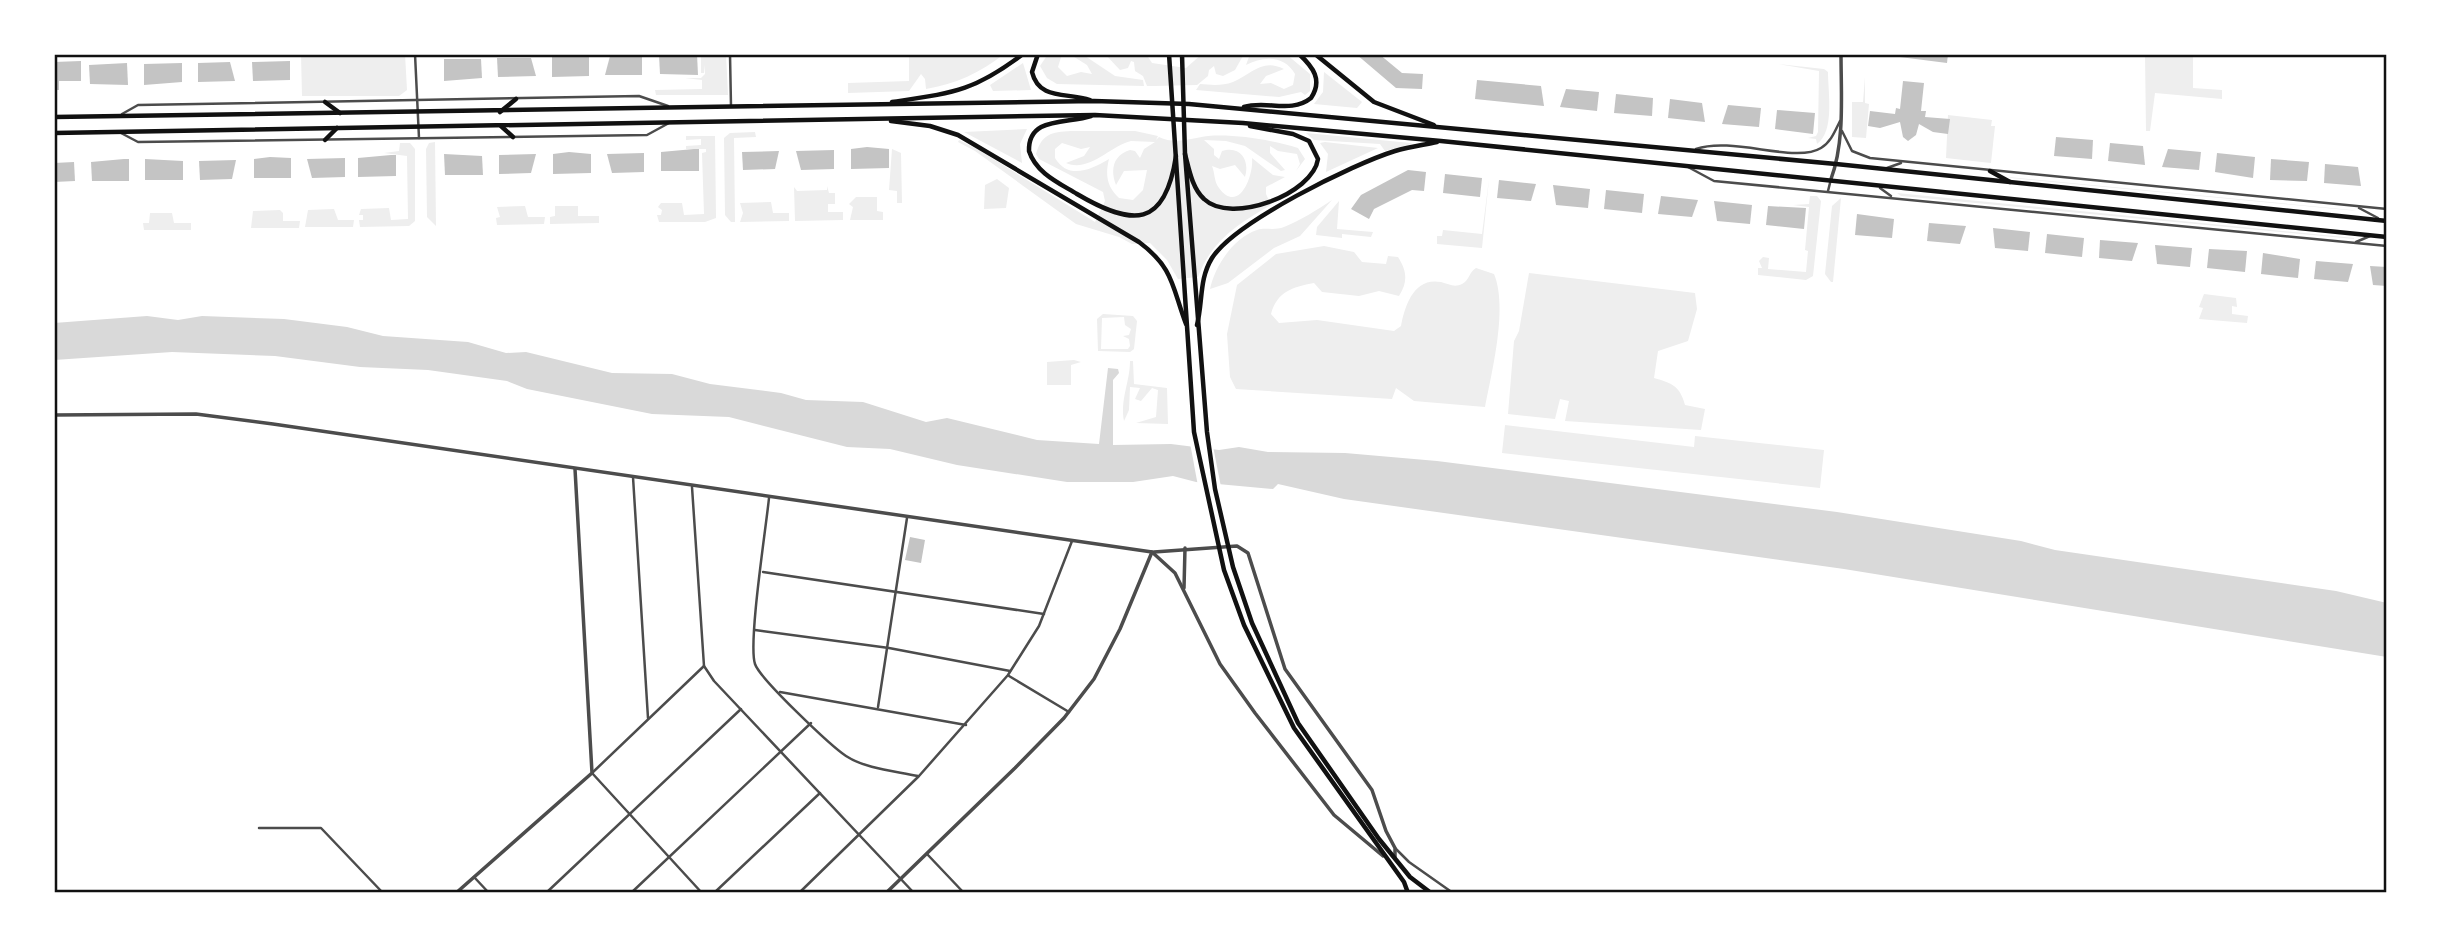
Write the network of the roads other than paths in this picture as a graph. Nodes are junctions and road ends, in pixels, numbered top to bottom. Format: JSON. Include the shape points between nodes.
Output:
{"nodes":[{"id":1,"x":415,"y":54,"type":"edge"},
{"id":2,"x":730,"y":54,"type":"edge"},
{"id":3,"x":1023,"y":54,"type":"edge"},
{"id":4,"x":1038,"y":54,"type":"edge"},
{"id":5,"x":1299,"y":54,"type":"edge"},
{"id":6,"x":1315,"y":54,"type":"edge"},
{"id":7,"x":1841,"y":54,"type":"edge"},
{"id":8,"x":1169,"y":55,"type":"edge"},
{"id":9,"x":1182,"y":55,"type":"edge"},
{"id":10,"x":415,"y":99,"type":"junction"},
{"id":11,"x":516,"y":99,"type":"junction"},
{"id":12,"x":1094,"y":101,"type":"junction"},
{"id":13,"x":326,"y":102,"type":"junction"},
{"id":14,"x":878,"y":104,"type":"junction"},
{"id":15,"x":732,"y":106,"type":"junction"},
{"id":16,"x":671,"y":107,"type":"junction"},
{"id":17,"x":1241,"y":108,"type":"junction"},
{"id":18,"x":416,"y":111,"type":"junction"},
{"id":19,"x":500,"y":112,"type":"junction"},
{"id":20,"x":340,"y":114,"type":"junction"},
{"id":21,"x":1095,"y":115,"type":"junction"},
{"id":22,"x":119,"y":116,"type":"junction"},
{"id":23,"x":54,"y":117,"type":"edge"},
{"id":24,"x":873,"y":118,"type":"junction"},
{"id":25,"x":672,"y":121,"type":"junction"},
{"id":26,"x":1840,"y":121,"type":"junction"},
{"id":27,"x":1242,"y":123,"type":"junction"},
{"id":28,"x":500,"y":125,"type":"junction"},
{"id":29,"x":417,"y":126,"type":"junction"},
{"id":30,"x":338,"y":127,"type":"junction"},
{"id":31,"x":1441,"y":127,"type":"junction"},
{"id":32,"x":118,"y":131,"type":"junction"},
{"id":33,"x":54,"y":132,"type":"edge"},
{"id":34,"x":513,"y":137,"type":"junction"},
{"id":35,"x":419,"y":139,"type":"junction"},
{"id":36,"x":325,"y":140,"type":"junction"},
{"id":37,"x":1441,"y":141,"type":"junction"},
{"id":38,"x":1776,"y":150,"type":"junction"},
{"id":39,"x":1688,"y":151,"type":"junction"},
{"id":40,"x":1185,"y":154,"type":"junction"},
{"id":41,"x":1176,"y":156,"type":"junction"},
{"id":42,"x":1786,"y":161,"type":"junction"},
{"id":43,"x":1904,"y":162,"type":"junction"},
{"id":44,"x":1836,"y":164,"type":"junction"},
{"id":45,"x":1688,"y":167,"type":"junction"},
{"id":46,"x":1884,"y":170,"type":"junction"},
{"id":47,"x":1990,"y":171,"type":"junction"},
{"id":48,"x":1831,"y":179,"type":"junction"},
{"id":49,"x":2014,"y":184,"type":"junction"},
{"id":50,"x":1877,"y":186,"type":"junction"},
{"id":51,"x":1828,"y":191,"type":"junction"},
{"id":52,"x":1893,"y":198,"type":"junction"},
{"id":53,"x":2357,"y":207,"type":"junction"},
{"id":54,"x":2387,"y":209,"type":"edge"},
{"id":55,"x":2384,"y":221,"type":"edge"},
{"id":56,"x":2373,"y":235,"type":"junction"},
{"id":57,"x":2387,"y":237,"type":"edge"},
{"id":58,"x":2353,"y":243,"type":"junction"},
{"id":59,"x":2387,"y":246,"type":"edge"},
{"id":60,"x":1186,"y":324,"type":"junction"},
{"id":61,"x":1197,"y":325,"type":"junction"},
{"id":62,"x":54,"y":415,"type":"edge"},
{"id":63,"x":575,"y":469,"type":"junction"},
{"id":64,"x":633,"y":477,"type":"junction"},
{"id":65,"x":692,"y":487,"type":"junction"},
{"id":66,"x":769,"y":498,"type":"junction"},
{"id":67,"x":907,"y":518,"type":"junction"},
{"id":68,"x":1072,"y":541,"type":"junction"},
{"id":69,"x":1185,"y":548,"type":"junction"},
{"id":70,"x":1152,"y":552,"type":"junction"},
{"id":71,"x":762,"y":572,"type":"junction"},
{"id":72,"x":1184,"y":590,"type":"junction"},
{"id":73,"x":896,"y":592,"type":"junction"},
{"id":74,"x":1044,"y":614,"type":"junction"},
{"id":75,"x":755,"y":630,"type":"junction"},
{"id":76,"x":889,"y":649,"type":"junction"},
{"id":77,"x":704,"y":666,"type":"junction"},
{"id":78,"x":1010,"y":671,"type":"junction"},
{"id":79,"x":1008,"y":675,"type":"junction"},
{"id":80,"x":778,"y":691,"type":"junction"},
{"id":81,"x":878,"y":708,"type":"junction"},
{"id":82,"x":741,"y":709,"type":"junction"},
{"id":83,"x":1069,"y":712,"type":"junction"},
{"id":84,"x":648,"y":718,"type":"junction"},
{"id":85,"x":811,"y":723,"type":"junction"},
{"id":86,"x":966,"y":725,"type":"junction"},
{"id":87,"x":781,"y":753,"type":"junction"},
{"id":88,"x":592,"y":773,"type":"junction"},
{"id":89,"x":919,"y":776,"type":"junction"},
{"id":90,"x":820,"y":793,"type":"junction"},
{"id":91,"x":631,"y":814,"type":"junction"},
{"id":92,"x":258,"y":828,"type":"dead end"},
{"id":93,"x":860,"y":836,"type":"junction"},
{"id":94,"x":1395,"y":848,"type":"junction"},
{"id":95,"x":927,"y":853,"type":"junction"},
{"id":96,"x":669,"y":856,"type":"junction"},
{"id":97,"x":1383,"y":856,"type":"junction"},
{"id":98,"x":1395,"y":859,"type":"junction"},
{"id":99,"x":474,"y":877,"type":"junction"},
{"id":100,"x":901,"y":879,"type":"junction"},
{"id":101,"x":383,"y":893,"type":"edge"},
{"id":102,"x":456,"y":893,"type":"edge"},
{"id":103,"x":489,"y":893,"type":"edge"},
{"id":104,"x":547,"y":893,"type":"edge"},
{"id":105,"x":631,"y":893,"type":"edge"},
{"id":106,"x":702,"y":893,"type":"edge"},
{"id":107,"x":714,"y":893,"type":"edge"},
{"id":108,"x":799,"y":893,"type":"edge"},
{"id":109,"x":887,"y":893,"type":"edge"},
{"id":110,"x":914,"y":893,"type":"edge"},
{"id":111,"x":964,"y":893,"type":"edge"},
{"id":112,"x":1408,"y":893,"type":"edge"},
{"id":113,"x":1431,"y":893,"type":"edge"},
{"id":114,"x":1453,"y":893,"type":"edge"}],
"edges":[{"from":1,"to":10,"type":"street"},
{"from":2,"to":15,"type":"street"},
{"from":3,"to":14,"type":"main road","via":[[996,75],[956,93]]},
{"from":4,"to":12,"type":"main road","via":[[1032,72],[1042,89]]},
{"from":5,"to":17,"type":"main road","via":[[1316,76],[1311,98],[1289,106]]},
{"from":6,"to":31,"type":"main road","via":[[1374,102]]},
{"from":7,"to":26,"type":"street"},
{"from":8,"to":41,"type":"main road"},
{"from":9,"to":40,"type":"main road"},
{"from":10,"to":11,"type":"street"},
{"from":10,"to":13,"type":"street"},
{"from":10,"to":18,"type":"street"},
{"from":11,"to":16,"type":"street","via":[[639,96]]},
{"from":11,"to":19,"type":"main road"},
{"from":12,"to":14,"type":"main road"},
{"from":12,"to":17,"type":"main road"},
{"from":13,"to":20,"type":"main road"},
{"from":13,"to":22,"type":"street","via":[[138,105]]},
{"from":14,"to":15,"type":"main road"},
{"from":15,"to":16,"type":"main road"},
{"from":16,"to":19,"type":"main road"},
{"from":17,"to":31,"type":"main road"},
{"from":18,"to":19,"type":"main road"},
{"from":18,"to":20,"type":"main road"},
{"from":18,"to":29,"type":"street"},
{"from":20,"to":22,"type":"main road"},
{"from":21,"to":24,"type":"main road"},
{"from":21,"to":27,"type":"main road"},
{"from":21,"to":41,"type":"main road","via":[[1042,126],[1033,132],[1029,143],[1031,157],[1044,173],[1093,204],[1130,216],[1153,210],[1169,191]]},
{"from":22,"to":23,"type":"main road"},
{"from":24,"to":25,"type":"main road"},
{"from":24,"to":60,"type":"main road","via":[[958,135],[1139,242],[1162,261],[1174,281]]},
{"from":25,"to":28,"type":"main road"},
{"from":25,"to":34,"type":"street","via":[[647,135]]},
{"from":26,"to":38,"type":"street","via":[[1820,149]]},
{"from":26,"to":43,"type":"street","via":[[1856,154]]},
{"from":26,"to":44,"type":"street"},
{"from":27,"to":37,"type":"main road"},
{"from":27,"to":40,"type":"main road","via":[[1306,138],[1318,163],[1311,176],[1276,198],[1242,209],[1214,206],[1195,187]]},
{"from":28,"to":29,"type":"main road"},
{"from":28,"to":34,"type":"main road"},
{"from":29,"to":30,"type":"main road"},
{"from":29,"to":35,"type":"street"},
{"from":30,"to":32,"type":"main road"},
{"from":30,"to":36,"type":"main road"},
{"from":31,"to":39,"type":"main road"},
{"from":32,"to":33,"type":"main road"},
{"from":32,"to":36,"type":"street","via":[[138,142]]},
{"from":34,"to":35,"type":"street"},
{"from":35,"to":36,"type":"street"},
{"from":37,"to":45,"type":"main road"},
{"from":37,"to":61,"type":"main road","via":[[1383,155],[1239,230],[1211,259],[1202,279]]},
{"from":38,"to":39,"type":"street","via":[[1714,143]]},
{"from":38,"to":42,"type":"street"},
{"from":39,"to":42,"type":"main road"},
{"from":40,"to":61,"type":"main road"},
{"from":41,"to":60,"type":"main road"},
{"from":42,"to":44,"type":"main road"},
{"from":43,"to":46,"type":"street"},
{"from":43,"to":47,"type":"street"},
{"from":44,"to":46,"type":"main road"},
{"from":44,"to":48,"type":"street"},
{"from":45,"to":48,"type":"main road"},
{"from":45,"to":51,"type":"street","via":[[1714,181]]},
{"from":46,"to":49,"type":"main road"},
{"from":47,"to":49,"type":"main road"},
{"from":47,"to":53,"type":"street"},
{"from":48,"to":50,"type":"main road"},
{"from":48,"to":51,"type":"street"},
{"from":49,"to":55,"type":"main road"},
{"from":50,"to":52,"type":"street"},
{"from":50,"to":56,"type":"main road"},
{"from":51,"to":52,"type":"street"},
{"from":52,"to":58,"type":"street"},
{"from":53,"to":54,"type":"street"},
{"from":53,"to":55,"type":"street"},
{"from":56,"to":57,"type":"main road"},
{"from":56,"to":58,"type":"street"},
{"from":58,"to":59,"type":"street"},
{"from":60,"to":97,"type":"main road","via":[[1194,432],[1223,570],[1294,728]]},
{"from":61,"to":98,"type":"main road","via":[[1210,461],[1233,567],[1252,623],[1298,723]]},
{"from":62,"to":63,"type":"street","via":[[196,414]]},
{"from":63,"to":64,"type":"street"},
{"from":63,"to":88,"type":"street"},
{"from":64,"to":65,"type":"street"},
{"from":64,"to":84,"type":"street"},
{"from":65,"to":66,"type":"street"},
{"from":65,"to":77,"type":"street"},
{"from":66,"to":67,"type":"street"},
{"from":66,"to":71,"type":"street"},
{"from":67,"to":68,"type":"street"},
{"from":67,"to":73,"type":"street"},
{"from":68,"to":70,"type":"street"},
{"from":68,"to":74,"type":"street"},
{"from":69,"to":70,"type":"street"},
{"from":69,"to":72,"type":"street"},
{"from":69,"to":94,"type":"street","via":[[1237,546],[1248,553],[1284,669],[1372,790]]},
{"from":70,"to":72,"type":"street","via":[[1175,573]]},
{"from":70,"to":83,"type":"street","via":[[1120,629],[1094,679]]},
{"from":71,"to":73,"type":"street"},
{"from":71,"to":75,"type":"street"},
{"from":72,"to":97,"type":"street","via":[[1220,664],[1255,713],[1334,815]]},
{"from":73,"to":74,"type":"street"},
{"from":73,"to":76,"type":"street"},
{"from":74,"to":78,"type":"street"},
{"from":75,"to":76,"type":"street"},
{"from":75,"to":80,"type":"street","via":[[755,665]]},
{"from":76,"to":78,"type":"street"},
{"from":76,"to":81,"type":"street"},
{"from":77,"to":82,"type":"street"},
{"from":77,"to":84,"type":"street"},
{"from":78,"to":79,"type":"street"},
{"from":79,"to":83,"type":"street"},
{"from":79,"to":86,"type":"street"},
{"from":80,"to":81,"type":"street"},
{"from":80,"to":85,"type":"street"},
{"from":81,"to":86,"type":"street"},
{"from":82,"to":87,"type":"street"},
{"from":82,"to":91,"type":"street"},
{"from":83,"to":95,"type":"street"},
{"from":84,"to":88,"type":"street"},
{"from":85,"to":87,"type":"street"},
{"from":85,"to":89,"type":"street","via":[[846,756]]},
{"from":86,"to":89,"type":"street"},
{"from":87,"to":90,"type":"street"},
{"from":87,"to":96,"type":"street"},
{"from":88,"to":91,"type":"street"},
{"from":88,"to":99,"type":"street"},
{"from":89,"to":93,"type":"street"},
{"from":90,"to":93,"type":"street"},
{"from":90,"to":107,"type":"street"},
{"from":91,"to":96,"type":"street"},
{"from":91,"to":104,"type":"street"},
{"from":92,"to":101,"type":"street","via":[[321,828]]},
{"from":93,"to":100,"type":"street"},
{"from":93,"to":108,"type":"street"},
{"from":94,"to":98,"type":"street"},
{"from":94,"to":114,"type":"street"},
{"from":95,"to":100,"type":"street"},
{"from":95,"to":111,"type":"street"},
{"from":96,"to":105,"type":"street"},
{"from":96,"to":106,"type":"street"},
{"from":97,"to":112,"type":"main road"},
{"from":98,"to":113,"type":"main road"},
{"from":99,"to":102,"type":"street"},
{"from":99,"to":103,"type":"street"},
{"from":100,"to":109,"type":"street"},
{"from":100,"to":110,"type":"street"}]}
